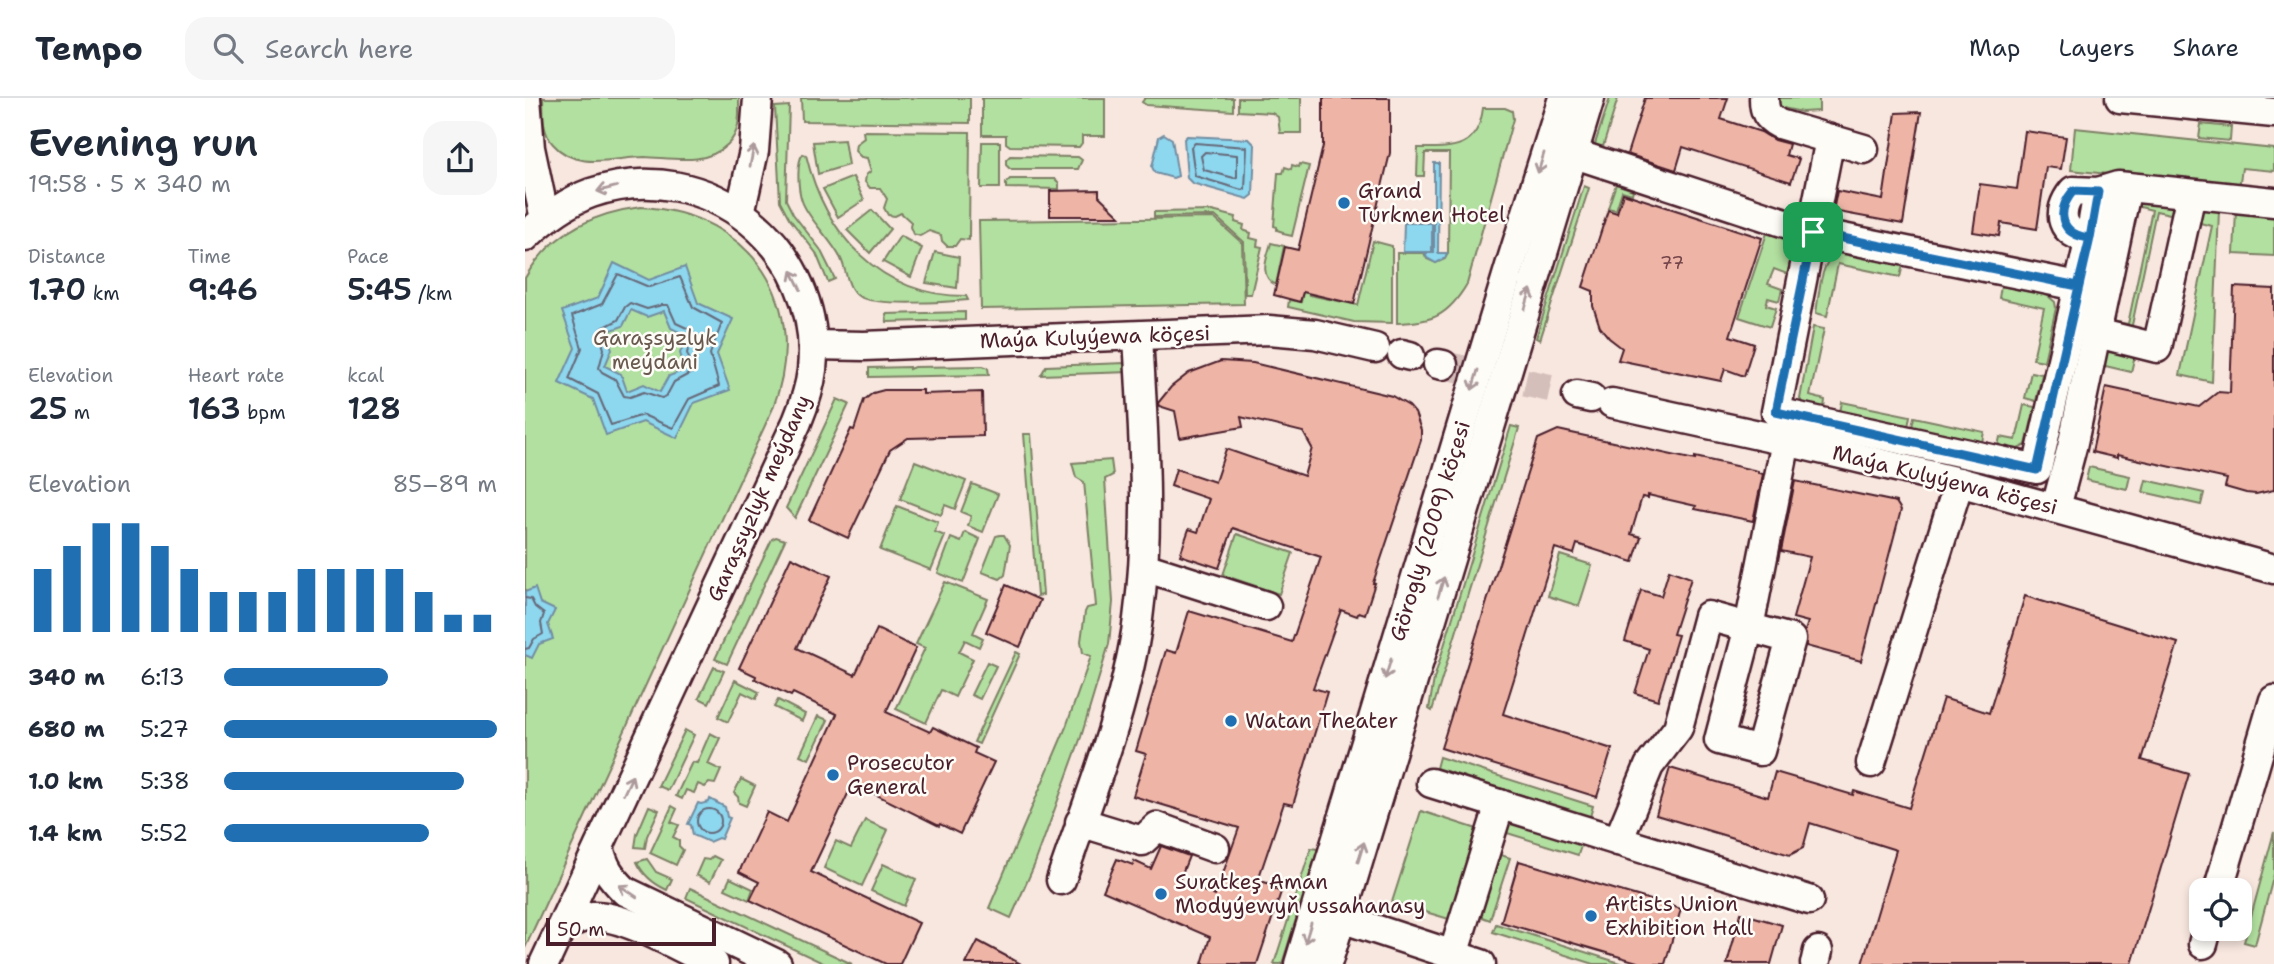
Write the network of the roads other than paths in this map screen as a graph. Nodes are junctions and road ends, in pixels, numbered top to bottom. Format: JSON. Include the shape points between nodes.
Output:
{"nodes":[{"id":1,"x":526,"y":98,"type":"edge"},
{"id":2,"x":758,"y":98,"type":"edge"},
{"id":3,"x":1563,"y":98,"type":"edge"},
{"id":4,"x":1590,"y":98,"type":"edge"},
{"id":5,"x":1764,"y":98,"type":"edge"},
{"id":6,"x":2120,"y":98,"type":"edge"},
{"id":7,"x":2234,"y":103,"type":"edge"},
{"id":8,"x":2274,"y":113,"type":"edge"},
{"id":9,"x":1830,"y":139,"type":"junction"},
{"id":10,"x":1864,"y":149,"type":"dead end"},
{"id":11,"x":1572,"y":153,"type":"junction"},
{"id":12,"x":2127,"y":187,"type":"junction"},
{"id":13,"x":2191,"y":194,"type":"junction"},
{"id":14,"x":2274,"y":202,"type":"edge"},
{"id":15,"x":740,"y":213,"type":"junction"},
{"id":16,"x":535,"y":228,"type":"edge"},
{"id":17,"x":1813,"y":232,"type":"junction"},
{"id":18,"x":2078,"y":286,"type":"junction"},
{"id":19,"x":2097,"y":334,"type":"junction"},
{"id":20,"x":1138,"y":336,"type":"junction"},
{"id":21,"x":813,"y":345,"type":"junction"},
{"id":22,"x":1395,"y":353,"type":"dead end"},
{"id":23,"x":1593,"y":399,"type":"dead end"},
{"id":24,"x":1786,"y":440,"type":"junction"},
{"id":25,"x":1959,"y":482,"type":"junction"},
{"id":26,"x":2056,"y":507,"type":"junction"},
{"id":27,"x":1144,"y":567,"type":"junction"},
{"id":28,"x":2274,"y":569,"type":"edge"},
{"id":29,"x":1266,"y":606,"type":"dead end"},
{"id":30,"x":2274,"y":701,"type":"edge"},
{"id":31,"x":1871,"y":763,"type":"dead end"},
{"id":32,"x":1431,"y":783,"type":"dead end"},
{"id":33,"x":1500,"y":804,"type":"junction"},
{"id":34,"x":1080,"y":822,"type":"junction"},
{"id":35,"x":1619,"y":841,"type":"junction"},
{"id":36,"x":599,"y":847,"type":"junction"},
{"id":37,"x":1216,"y":848,"type":"dead end"},
{"id":38,"x":2222,"y":878,"type":"edge"},
{"id":39,"x":1061,"y":880,"type":"dead end"},
{"id":40,"x":1809,"y":900,"type":"dead end"},
{"id":41,"x":1342,"y":918,"type":"junction"},
{"id":42,"x":561,"y":928,"type":"junction"},
{"id":43,"x":685,"y":958,"type":"edge"},
{"id":44,"x":1456,"y":959,"type":"edge"},
{"id":45,"x":544,"y":964,"type":"edge"},
{"id":46,"x":714,"y":964,"type":"edge"},
{"id":47,"x":777,"y":964,"type":"edge"},
{"id":48,"x":1299,"y":964,"type":"edge"},
{"id":49,"x":1327,"y":964,"type":"edge"},
{"id":50,"x":1481,"y":964,"type":"edge"}],
"edges":[{"from":1,"to":16,"type":"street"},
{"from":15,"to":2,"type":"street","one_way":true,"via":[[754,151]]},
{"from":3,"to":48,"type":"street","name":"Görogly (2009) köçesi","one_way":true},
{"from":4,"to":11,"type":"street","name":"Görogly (2009) köçesi"},
{"from":5,"to":9,"type":"street","via":[[1769,118]]},
{"from":6,"to":7,"type":"street"},
{"from":7,"to":8,"type":"street"},
{"from":9,"to":10,"type":"street"},
{"from":9,"to":17,"type":"street"},
{"from":11,"to":17,"type":"street"},
{"from":41,"to":11,"type":"street","name":"Görogly (2009) köçesi","one_way":true},
{"from":12,"to":13,"type":"street"},
{"from":12,"to":18,"type":"street","via":[[2073,191],[2065,201],[2063,220],[2068,231],[2090,238]]},
{"from":12,"to":19,"type":"street"},
{"from":13,"to":14,"type":"street"},
{"from":13,"to":19,"type":"street","via":[[2157,348]]},
{"from":15,"to":16,"type":"street","name":"Garaşsyzlyk meýdany","one_way":true,"via":[[693,191],[641,184],[590,194]]},
{"from":21,"to":15,"type":"street","name":"Garaşsyzlyk meýdany","one_way":true,"via":[[810,319],[792,270],[778,248]]},
{"from":17,"to":18,"type":"street"},
{"from":17,"to":18,"type":"street","via":[[1776,412],[2037,470]]},
{"from":19,"to":26,"type":"street"},
{"from":20,"to":21,"type":"street","name":"Maýa Kulyýewa köçesi"},
{"from":20,"to":22,"type":"street","name":"Maýa Kulyýewa köçesi","via":[[1305,332]]},
{"from":20,"to":27,"type":"street","via":[[1145,455]]},
{"from":36,"to":21,"type":"street","name":"Garaşsyzlyk meýdany","one_way":true,"via":[[797,422],[807,397]]},
{"from":23,"to":24,"type":"street","name":"Maýa Kulyýewa köçesi"},
{"from":24,"to":25,"type":"street","name":"Maýa Kulyýewa köçesi"},
{"from":24,"to":35,"type":"street","via":[[1749,627],[1709,616],[1678,728],[1649,766]]},
{"from":25,"to":26,"type":"street","name":"Maýa Kulyýewa köçesi"},
{"from":25,"to":31,"type":"street"},
{"from":26,"to":28,"type":"street","name":"Maýa Kulyýewa köçesi"},
{"from":27,"to":29,"type":"street"},
{"from":27,"to":34,"type":"street","via":[[1119,709]]},
{"from":30,"to":38,"type":"street"},
{"from":32,"to":33,"type":"street"},
{"from":33,"to":35,"type":"street"},
{"from":33,"to":44,"type":"street"},
{"from":34,"to":37,"type":"street","via":[[1142,841],[1157,827]]},
{"from":34,"to":39,"type":"street"},
{"from":35,"to":40,"type":"street"},
{"from":36,"to":42,"type":"street","name":"Garaşsyzlyk meýdany"},
{"from":47,"to":36,"type":"street","one_way":true,"via":[[625,891],[603,865]]},
{"from":41,"to":44,"type":"street"},
{"from":41,"to":49,"type":"street","name":"Görogly (2009) köçesi"},
{"from":42,"to":43,"type":"street","via":[[591,915],[611,917]]},
{"from":42,"to":45,"type":"street","name":"Garaşsyzlyk meýdany"},
{"from":43,"to":46,"type":"street"},
{"from":44,"to":50,"type":"street"}]}
